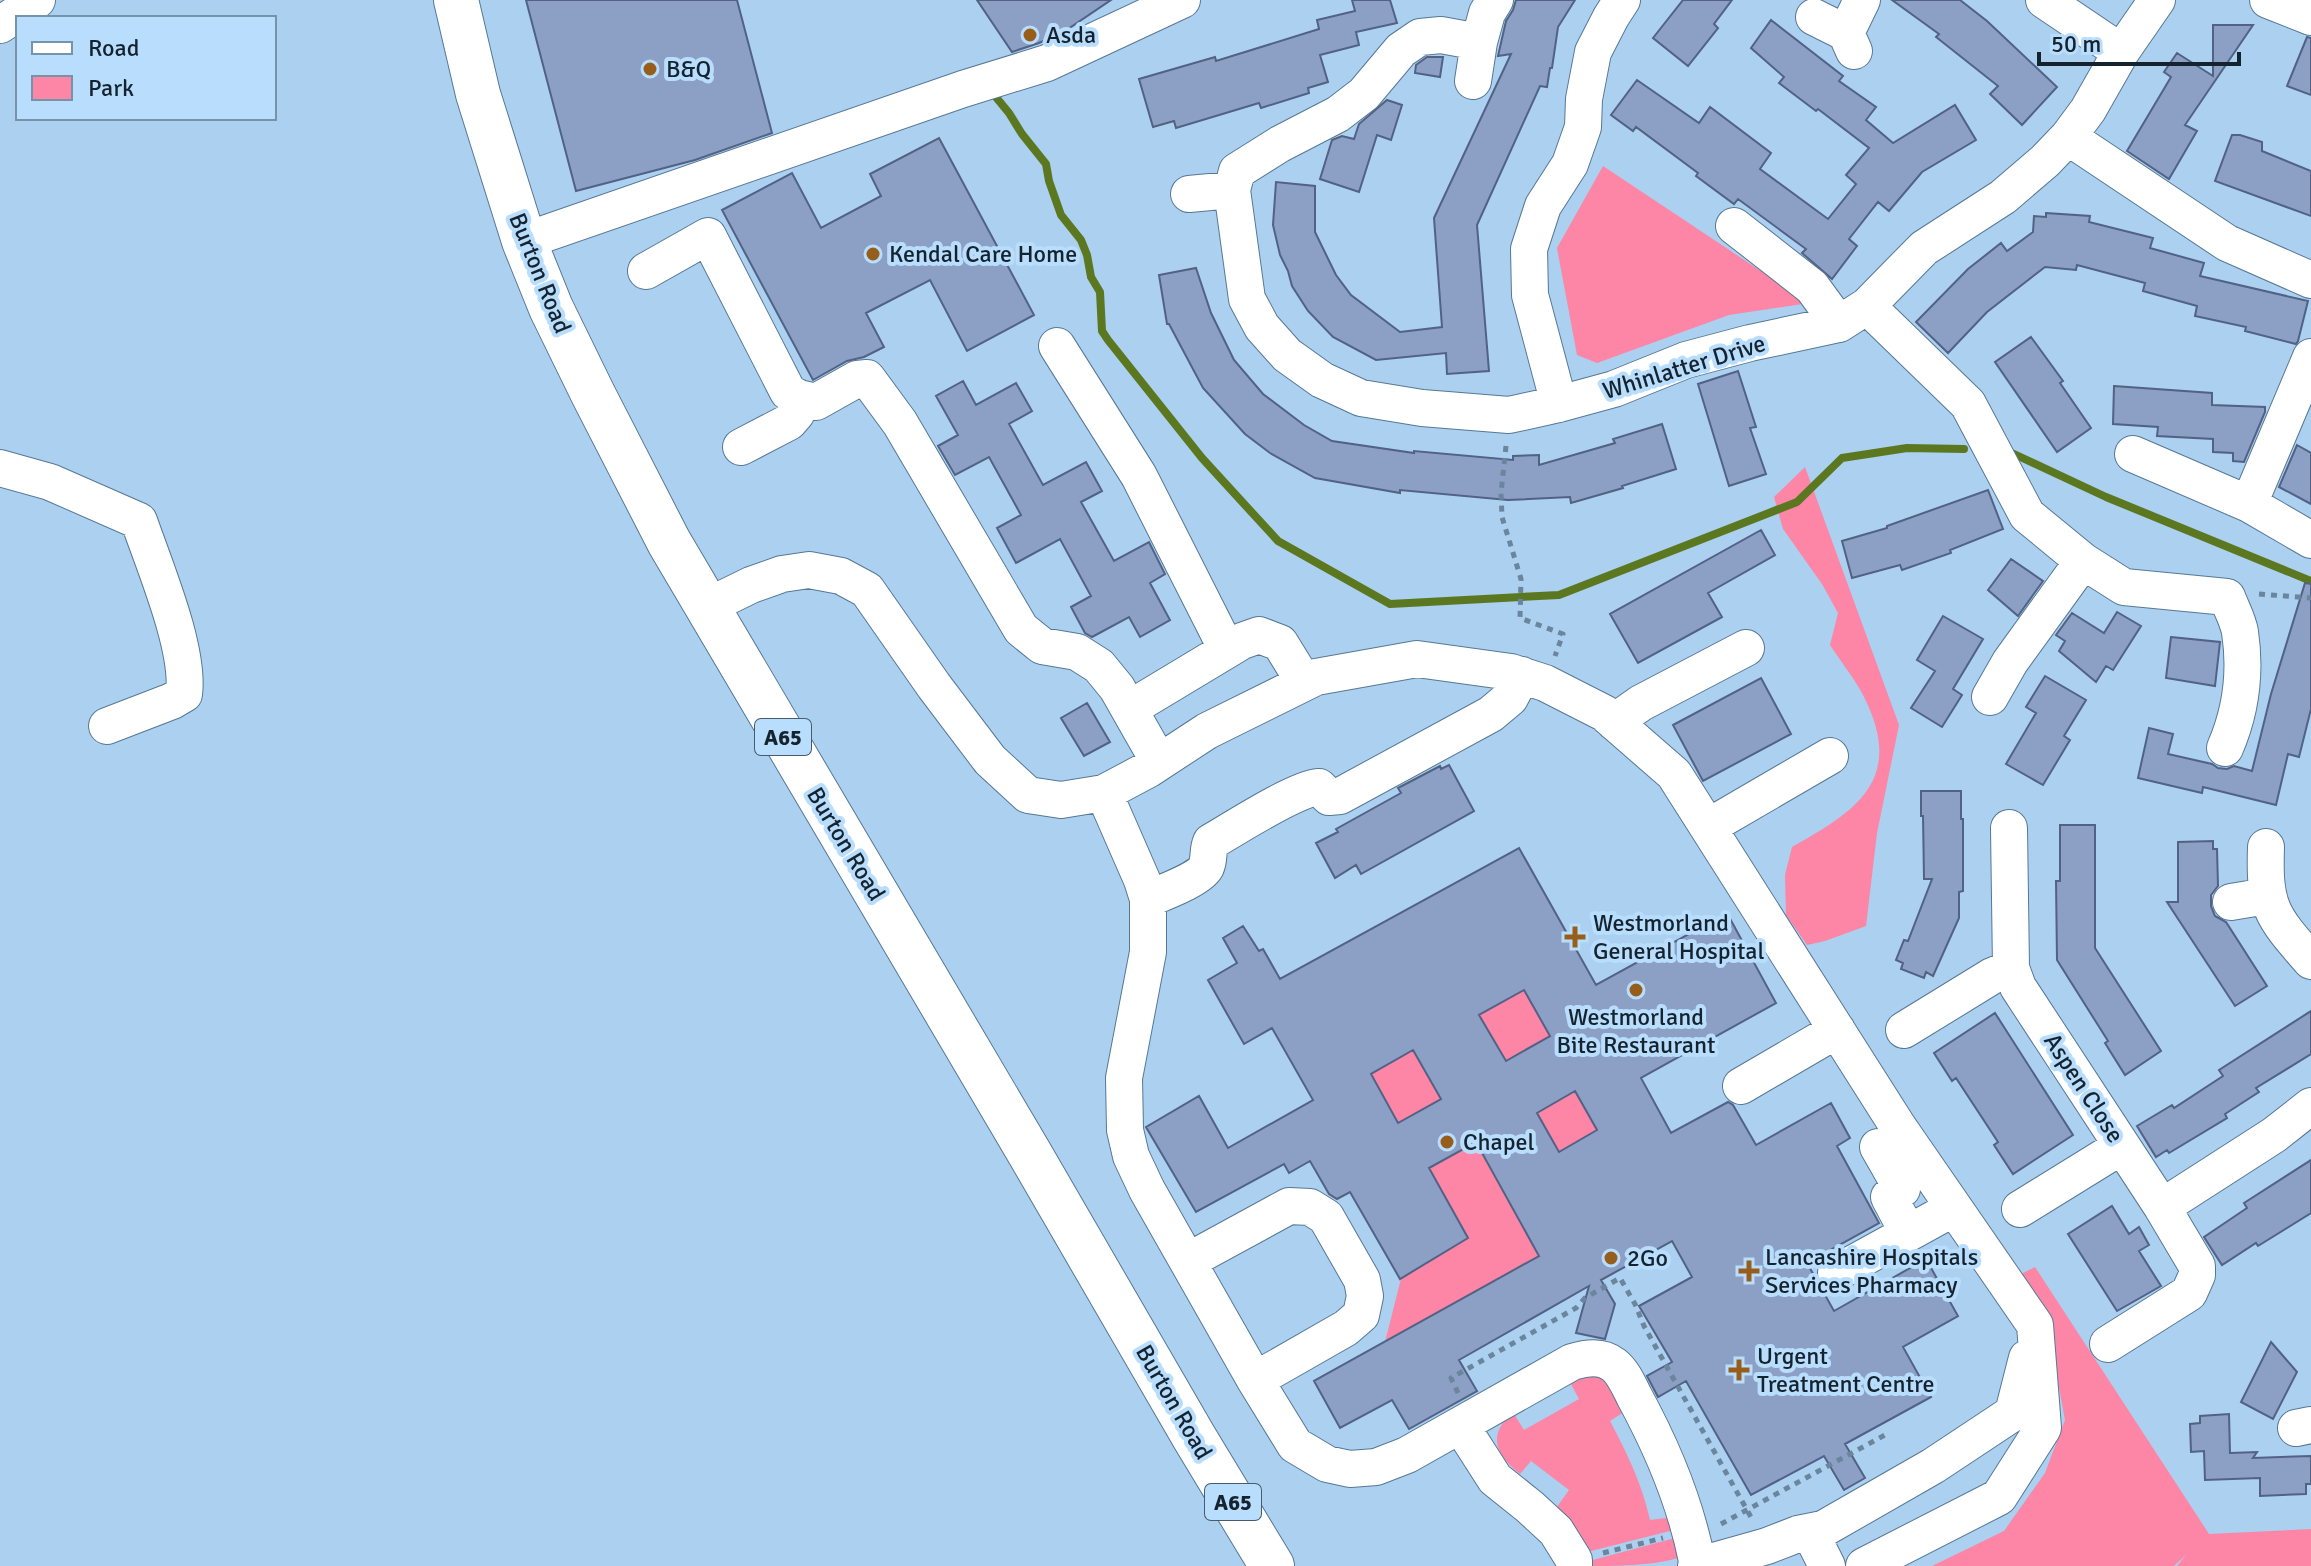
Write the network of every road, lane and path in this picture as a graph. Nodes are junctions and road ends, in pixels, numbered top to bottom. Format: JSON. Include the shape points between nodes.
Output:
{"nodes":[{"id":1,"x":37,"y":0,"type":"edge"},
{"id":2,"x":456,"y":0,"type":"edge"},
{"id":3,"x":1182,"y":0,"type":"edge"},
{"id":4,"x":1495,"y":0,"type":"edge"},
{"id":5,"x":1622,"y":0,"type":"edge"},
{"id":6,"x":1862,"y":0,"type":"edge"},
{"id":7,"x":2044,"y":0,"type":"edge"},
{"id":8,"x":2157,"y":0,"type":"edge"},
{"id":9,"x":2268,"y":0,"type":"edge"},
{"id":10,"x":1814,"y":17,"type":"dead end"},
{"id":11,"x":2311,"y":17,"type":"edge"},
{"id":12,"x":0,"y":25,"type":"edge"},
{"id":13,"x":1479,"y":42,"type":"junction"},
{"id":14,"x":2121,"y":52,"type":"junction"},
{"id":15,"x":1473,"y":81,"type":"dead end"},
{"id":16,"x":2068,"y":137,"type":"junction"},
{"id":17,"x":1232,"y":190,"type":"junction"},
{"id":18,"x":1189,"y":194,"type":"dead end"},
{"id":19,"x":1734,"y":226,"type":"dead end"},
{"id":20,"x":524,"y":241,"type":"junction"},
{"id":21,"x":646,"y":271,"type":"dead end"},
{"id":22,"x":2311,"y":280,"type":"edge"},
{"id":23,"x":1853,"y":315,"type":"junction"},
{"id":24,"x":1057,"y":346,"type":"dead end"},
{"id":25,"x":2311,"y":357,"type":"edge"},
{"id":26,"x":802,"y":399,"type":"junction"},
{"id":27,"x":1559,"y":404,"type":"junction"},
{"id":28,"x":1509,"y":415,"type":"junction"},
{"id":29,"x":741,"y":447,"type":"dead end"},
{"id":30,"x":2133,"y":454,"type":"dead end"},
{"id":31,"x":0,"y":468,"type":"edge"},
{"id":32,"x":2249,"y":504,"type":"junction"},
{"id":33,"x":2311,"y":540,"type":"edge"},
{"id":34,"x":2083,"y":561,"type":"junction"},
{"id":35,"x":2210,"y":587,"type":"junction"},
{"id":36,"x":2311,"y":598,"type":"edge"},
{"id":37,"x":706,"y":607,"type":"junction"},
{"id":38,"x":1746,"y":648,"type":"dead end"},
{"id":39,"x":1227,"y":650,"type":"junction"},
{"id":40,"x":1533,"y":679,"type":"junction"},
{"id":41,"x":1304,"y":682,"type":"junction"},
{"id":42,"x":1990,"y":697,"type":"dead end"},
{"id":43,"x":1129,"y":709,"type":"junction"},
{"id":44,"x":1614,"y":722,"type":"junction"},
{"id":45,"x":107,"y":726,"type":"dead end"},
{"id":46,"x":2225,"y":748,"type":"dead end"},
{"id":47,"x":1830,"y":756,"type":"dead end"},
{"id":48,"x":1159,"y":762,"type":"junction"},
{"id":49,"x":1104,"y":793,"type":"junction"},
{"id":50,"x":1708,"y":827,"type":"junction"},
{"id":51,"x":2009,"y":828,"type":"dead end"},
{"id":52,"x":2266,"y":847,"type":"dead end"},
{"id":53,"x":2267,"y":896,"type":"junction"},
{"id":54,"x":1148,"y":899,"type":"junction"},
{"id":55,"x":2231,"y":902,"type":"dead end"},
{"id":56,"x":2311,"y":961,"type":"edge"},
{"id":57,"x":2011,"y":968,"type":"junction"},
{"id":58,"x":1837,"y":1030,"type":"junction"},
{"id":59,"x":1904,"y":1030,"type":"dead end"},
{"id":60,"x":1741,"y":1086,"type":"dead end"},
{"id":61,"x":2311,"y":1106,"type":"edge"},
{"id":62,"x":2122,"y":1146,"type":"junction"},
{"id":63,"x":1878,"y":1147,"type":"dead end"},
{"id":64,"x":2162,"y":1207,"type":"junction"},
{"id":65,"x":1954,"y":1208,"type":"junction"},
{"id":66,"x":2020,"y":1209,"type":"dead end"},
{"id":67,"x":1908,"y":1233,"type":"junction"},
{"id":68,"x":1188,"y":1261,"type":"junction"},
{"id":69,"x":1836,"y":1273,"type":"dead end"},
{"id":70,"x":2035,"y":1325,"type":"junction"},
{"id":71,"x":2108,"y":1344,"type":"dead end"},
{"id":72,"x":1255,"y":1380,"type":"junction"},
{"id":73,"x":1461,"y":1411,"type":"junction"},
{"id":74,"x":1988,"y":1430,"type":"junction"},
{"id":75,"x":1885,"y":1435,"type":"dead end"},
{"id":76,"x":2012,"y":1476,"type":"junction"},
{"id":77,"x":1748,"y":1511,"type":"junction"},
{"id":78,"x":1755,"y":1525,"type":"dead end"},
{"id":79,"x":1713,"y":1527,"type":"dead end"},
{"id":80,"x":1810,"y":1532,"type":"junction"},
{"id":81,"x":1665,"y":1537,"type":"dead end"},
{"id":82,"x":1585,"y":1560,"type":"edge"},
{"id":83,"x":1272,"y":1566,"type":"edge"},
{"id":84,"x":1698,"y":1566,"type":"edge"},
{"id":85,"x":1827,"y":1566,"type":"edge"},
{"id":86,"x":1864,"y":1566,"type":"edge"}],
"edges":[{"from":1,"to":12,"type":"street"},
{"from":2,"to":20,"type":"main road","name":"Burton Road","number":"A65","via":[[478,94]]},
{"from":3,"to":20,"type":"street","via":[[1047,63]]},
{"from":4,"to":13,"type":"street"},
{"from":5,"to":27,"type":"street","via":[[1593,52],[1583,127],[1570,164],[1543,206],[1529,249],[1530,295]]},
{"from":6,"to":10,"type":"street","via":[[1850,42]]},
{"from":7,"to":14,"type":"street"},
{"from":8,"to":14,"type":"street"},
{"from":9,"to":11,"type":"street"},
{"from":13,"to":15,"type":"street"},
{"from":13,"to":17,"type":"street","via":[[1420,37],[1338,114],[1237,171]]},
{"from":14,"to":16,"type":"street"},
{"from":16,"to":22,"type":"street","via":[[2227,243]]},
{"from":16,"to":23,"type":"street","via":[[2003,197],[1924,248]]},
{"from":17,"to":18,"type":"street"},
{"from":17,"to":28,"type":"street","name":"Whinlatter Drive","via":[[1247,299],[1262,327],[1287,355],[1322,380],[1361,398]]},
{"from":19,"to":23,"type":"street"},
{"from":20,"to":37,"type":"main road","name":"Burton Road","number":"A65","via":[[593,394]]},
{"from":21,"to":26,"type":"street","via":[[708,236],[788,392]]},
{"from":23,"to":27,"type":"street","name":"Whinlatter Drive","via":[[1686,360]]},
{"from":23,"to":34,"type":"street","via":[[1968,404],[2027,515]]},
{"from":24,"to":39,"type":"street","via":[[1139,476]]},
{"from":25,"to":32,"type":"street"},
{"from":26,"to":29,"type":"street","via":[[789,422]]},
{"from":26,"to":43,"type":"street","via":[[816,402],[867,378],[900,423],[1021,629],[1042,646],[1077,652],[1099,666]]},
{"from":27,"to":28,"type":"street","name":"Whinlatter Drive"},
{"from":28,"to":40,"type":"path","via":[[1502,517],[1521,579],[1520,618],[1563,634]]},
{"from":30,"to":32,"type":"street"},
{"from":31,"to":45,"type":"street","via":[[50,482],[139,521],[176,630],[184,694]]},
{"from":32,"to":33,"type":"street"},
{"from":34,"to":35,"type":"street","via":[[2124,587],[2180,594]]},
{"from":34,"to":42,"type":"street"},
{"from":35,"to":36,"type":"path"},
{"from":35,"to":46,"type":"street","via":[[2240,630],[2243,678],[2236,723]]},
{"from":37,"to":49,"type":"street","via":[[782,574],[809,570],[841,576],[867,590],[990,760],[1028,795],[1061,800]]},
{"from":37,"to":83,"type":"main road","name":"Burton Road","number":"A65"},
{"from":38,"to":44,"type":"street"},
{"from":39,"to":41,"type":"street","via":[[1259,635],[1280,643]]},
{"from":39,"to":43,"type":"street"},
{"from":40,"to":41,"type":"street","via":[[1417,659]]},
{"from":40,"to":44,"type":"street"},
{"from":40,"to":54,"type":"street","via":[[1491,714],[1340,796],[1310,788],[1211,842],[1203,872]]},
{"from":41,"to":48,"type":"street"},
{"from":43,"to":48,"type":"street"},
{"from":44,"to":50,"type":"street","via":[[1674,774]]},
{"from":47,"to":50,"type":"street"},
{"from":48,"to":49,"type":"street"},
{"from":49,"to":54,"type":"street"},
{"from":50,"to":58,"type":"street"},
{"from":51,"to":57,"type":"street","name":"Aspen Close"},
{"from":52,"to":53,"type":"street"},
{"from":53,"to":55,"type":"street"},
{"from":53,"to":56,"type":"street","via":[[2284,930]]},
{"from":54,"to":68,"type":"street","via":[[1148,952],[1124,1078],[1125,1130],[1147,1190]]},
{"from":57,"to":59,"type":"street"},
{"from":57,"to":62,"type":"street","name":"Aspen Close","via":[[2018,987]]},
{"from":58,"to":60,"type":"street"},
{"from":58,"to":65,"type":"street"},
{"from":61,"to":64,"type":"street"},
{"from":62,"to":64,"type":"street","name":"Aspen Close"},
{"from":62,"to":66,"type":"street"},
{"from":63,"to":67,"type":"street","via":[[1902,1189],[1889,1197]]},
{"from":64,"to":71,"type":"street","name":"Aspen Close","via":[[2197,1266],[2197,1275],[2189,1293]]},
{"from":65,"to":67,"type":"street"},
{"from":65,"to":70,"type":"street"},
{"from":67,"to":69,"type":"street"},
{"from":68,"to":72,"type":"street"},
{"from":68,"to":72,"type":"street","via":[[1289,1206],[1310,1207],[1326,1217],[1362,1280],[1361,1315]]},
{"from":70,"to":74,"type":"street","via":[[2013,1413]]},
{"from":70,"to":76,"type":"street","via":[[2043,1428]]},
{"from":72,"to":73,"type":"street","via":[[1295,1445],[1327,1464],[1350,1469],[1376,1467],[1407,1455]]},
{"from":73,"to":77,"type":"path","via":[[1451,1378],[1620,1278]]},
{"from":73,"to":82,"type":"street","via":[[1495,1479],[1556,1531],[1574,1560]]},
{"from":73,"to":84,"type":"street","via":[[1587,1357],[1615,1365],[1664,1454]]},
{"from":74,"to":76,"type":"street"},
{"from":74,"to":80,"type":"street","via":[[1873,1501]]},
{"from":75,"to":77,"type":"path"},
{"from":76,"to":86,"type":"street","via":[[1999,1497]]},
{"from":77,"to":78,"type":"path"},
{"from":77,"to":79,"type":"path"},
{"from":80,"to":84,"type":"street"},
{"from":80,"to":85,"type":"street"},
{"from":81,"to":82,"type":"path"}]}
